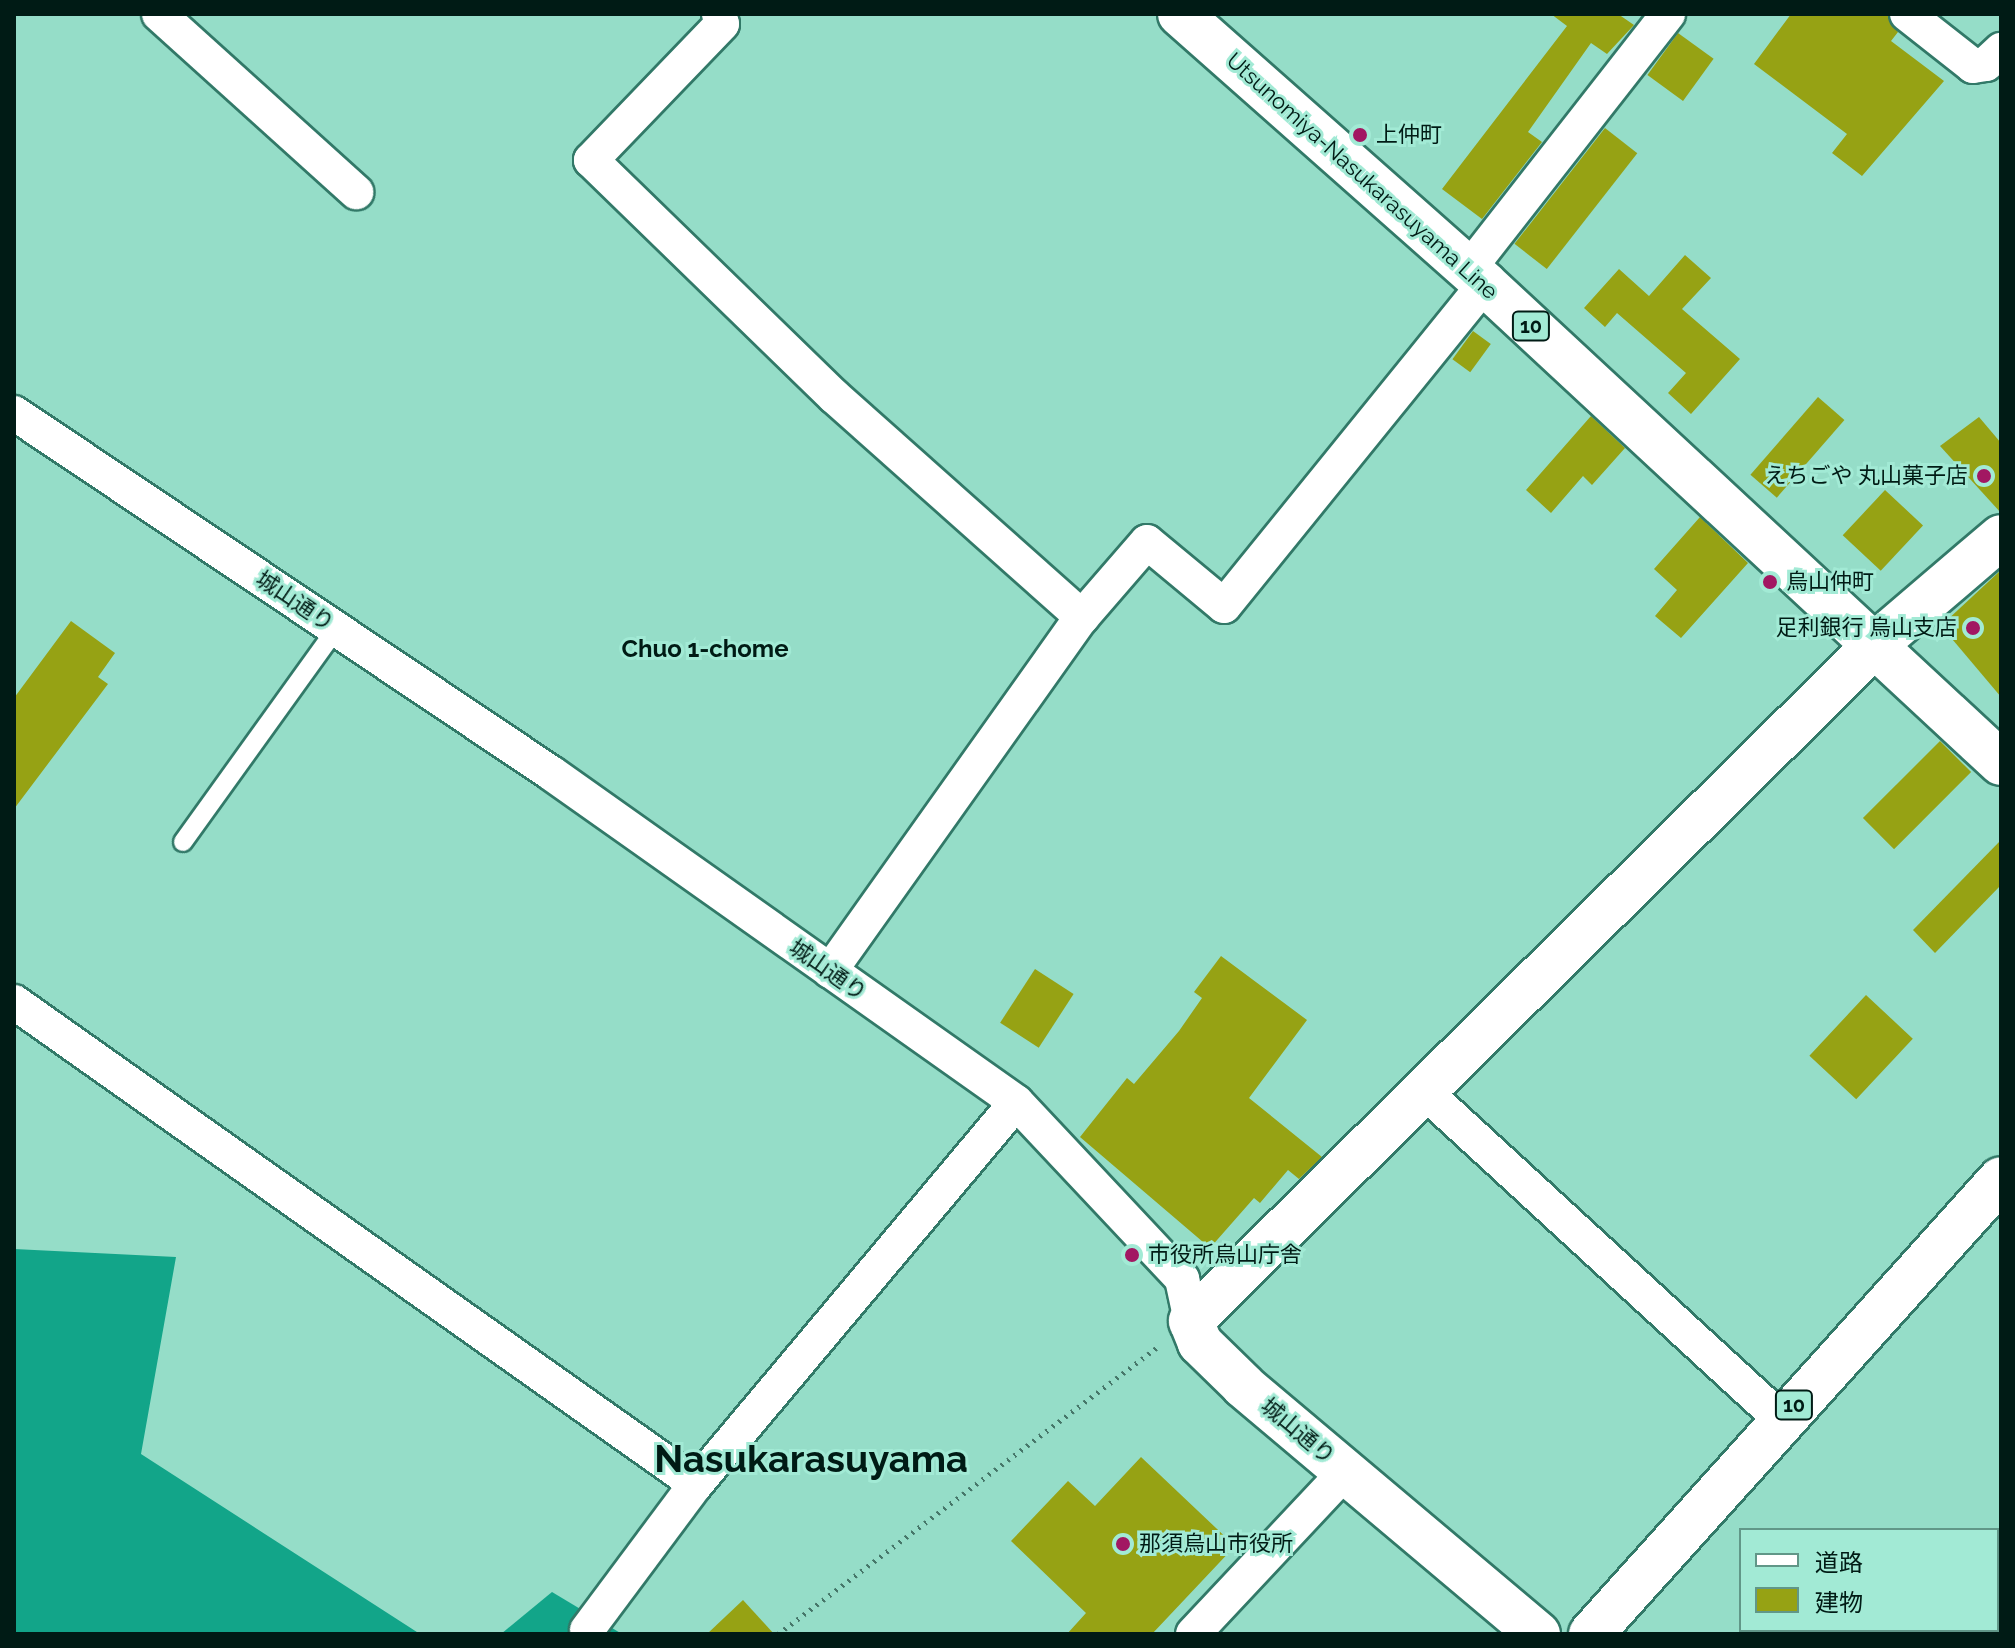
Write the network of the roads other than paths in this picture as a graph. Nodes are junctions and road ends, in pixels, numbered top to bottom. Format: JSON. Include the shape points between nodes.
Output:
{"nodes":[{"id":1,"x":159,"y":14,"type":"edge"},
{"id":2,"x":719,"y":14,"type":"edge"},
{"id":3,"x":1180,"y":14,"type":"edge"},
{"id":4,"x":1668,"y":14,"type":"edge"},
{"id":5,"x":1907,"y":14,"type":"edge"},
{"id":6,"x":2001,"y":50,"type":"edge"},
{"id":7,"x":356,"y":192,"type":"dead end"},
{"id":8,"x":1477,"y":277,"type":"junction"},
{"id":9,"x":14,"y":413,"type":"edge"},
{"id":10,"x":2001,"y":537,"type":"edge"},
{"id":11,"x":1082,"y":617,"type":"junction"},
{"id":12,"x":336,"y":629,"type":"junction"},
{"id":13,"x":1877,"y":643,"type":"junction"},
{"id":14,"x":2001,"y":763,"type":"edge"},
{"id":15,"x":183,"y":842,"type":"dead end"},
{"id":16,"x":830,"y":971,"type":"junction"},
{"id":17,"x":14,"y":1002,"type":"edge"},
{"id":18,"x":1425,"y":1092,"type":"junction"},
{"id":19,"x":1016,"y":1102,"type":"junction"},
{"id":20,"x":2001,"y":1179,"type":"edge"},
{"id":21,"x":1191,"y":1321,"type":"junction"},
{"id":22,"x":1781,"y":1419,"type":"junction"},
{"id":23,"x":1346,"y":1471,"type":"junction"},
{"id":24,"x":696,"y":1484,"type":"junction"},
{"id":25,"x":587,"y":1630,"type":"dead end"},
{"id":26,"x":1193,"y":1634,"type":"edge"},
{"id":27,"x":1538,"y":1634,"type":"edge"},
{"id":28,"x":1591,"y":1634,"type":"edge"}],
"edges":[{"from":1,"to":7,"type":"street"},
{"from":2,"to":11,"type":"street","via":[[722,24],[591,160],[835,397]]},
{"from":3,"to":8,"type":"main road","name":"Utsunomiya-Nasukarasuyama Line","number":"10"},
{"from":4,"to":8,"type":"street"},
{"from":5,"to":6,"type":"street","via":[[1973,66],[1986,64]]},
{"from":8,"to":11,"type":"street","via":[[1224,606],[1147,542]]},
{"from":8,"to":13,"type":"main road","name":"Utsunomiya-Nasukarasuyama Line","number":"10"},
{"from":9,"to":12,"type":"street","name":"城山通り"},
{"from":10,"to":13,"type":"main road"},
{"from":11,"to":16,"type":"street"},
{"from":12,"to":15,"type":"lane"},
{"from":12,"to":16,"type":"street","name":"城山通り"},
{"from":13,"to":14,"type":"main road","name":"Utsunomiya-Nasukarasuyama Line","number":"10"},
{"from":13,"to":18,"type":"main road"},
{"from":16,"to":19,"type":"street","name":"城山通り"},
{"from":17,"to":24,"type":"street"},
{"from":18,"to":21,"type":"main road"},
{"from":18,"to":22,"type":"street"},
{"from":19,"to":21,"type":"street","name":"城山通り","via":[[1059,1155],[1174,1268]]},
{"from":19,"to":24,"type":"street"},
{"from":20,"to":22,"type":"main road","number":"10"},
{"from":21,"to":23,"type":"main road","name":"城山通り","via":[[1213,1358]]},
{"from":22,"to":28,"type":"main road","number":"10"},
{"from":23,"to":26,"type":"street"},
{"from":23,"to":27,"type":"main road","name":"城山通り"},
{"from":24,"to":25,"type":"street"}]}
